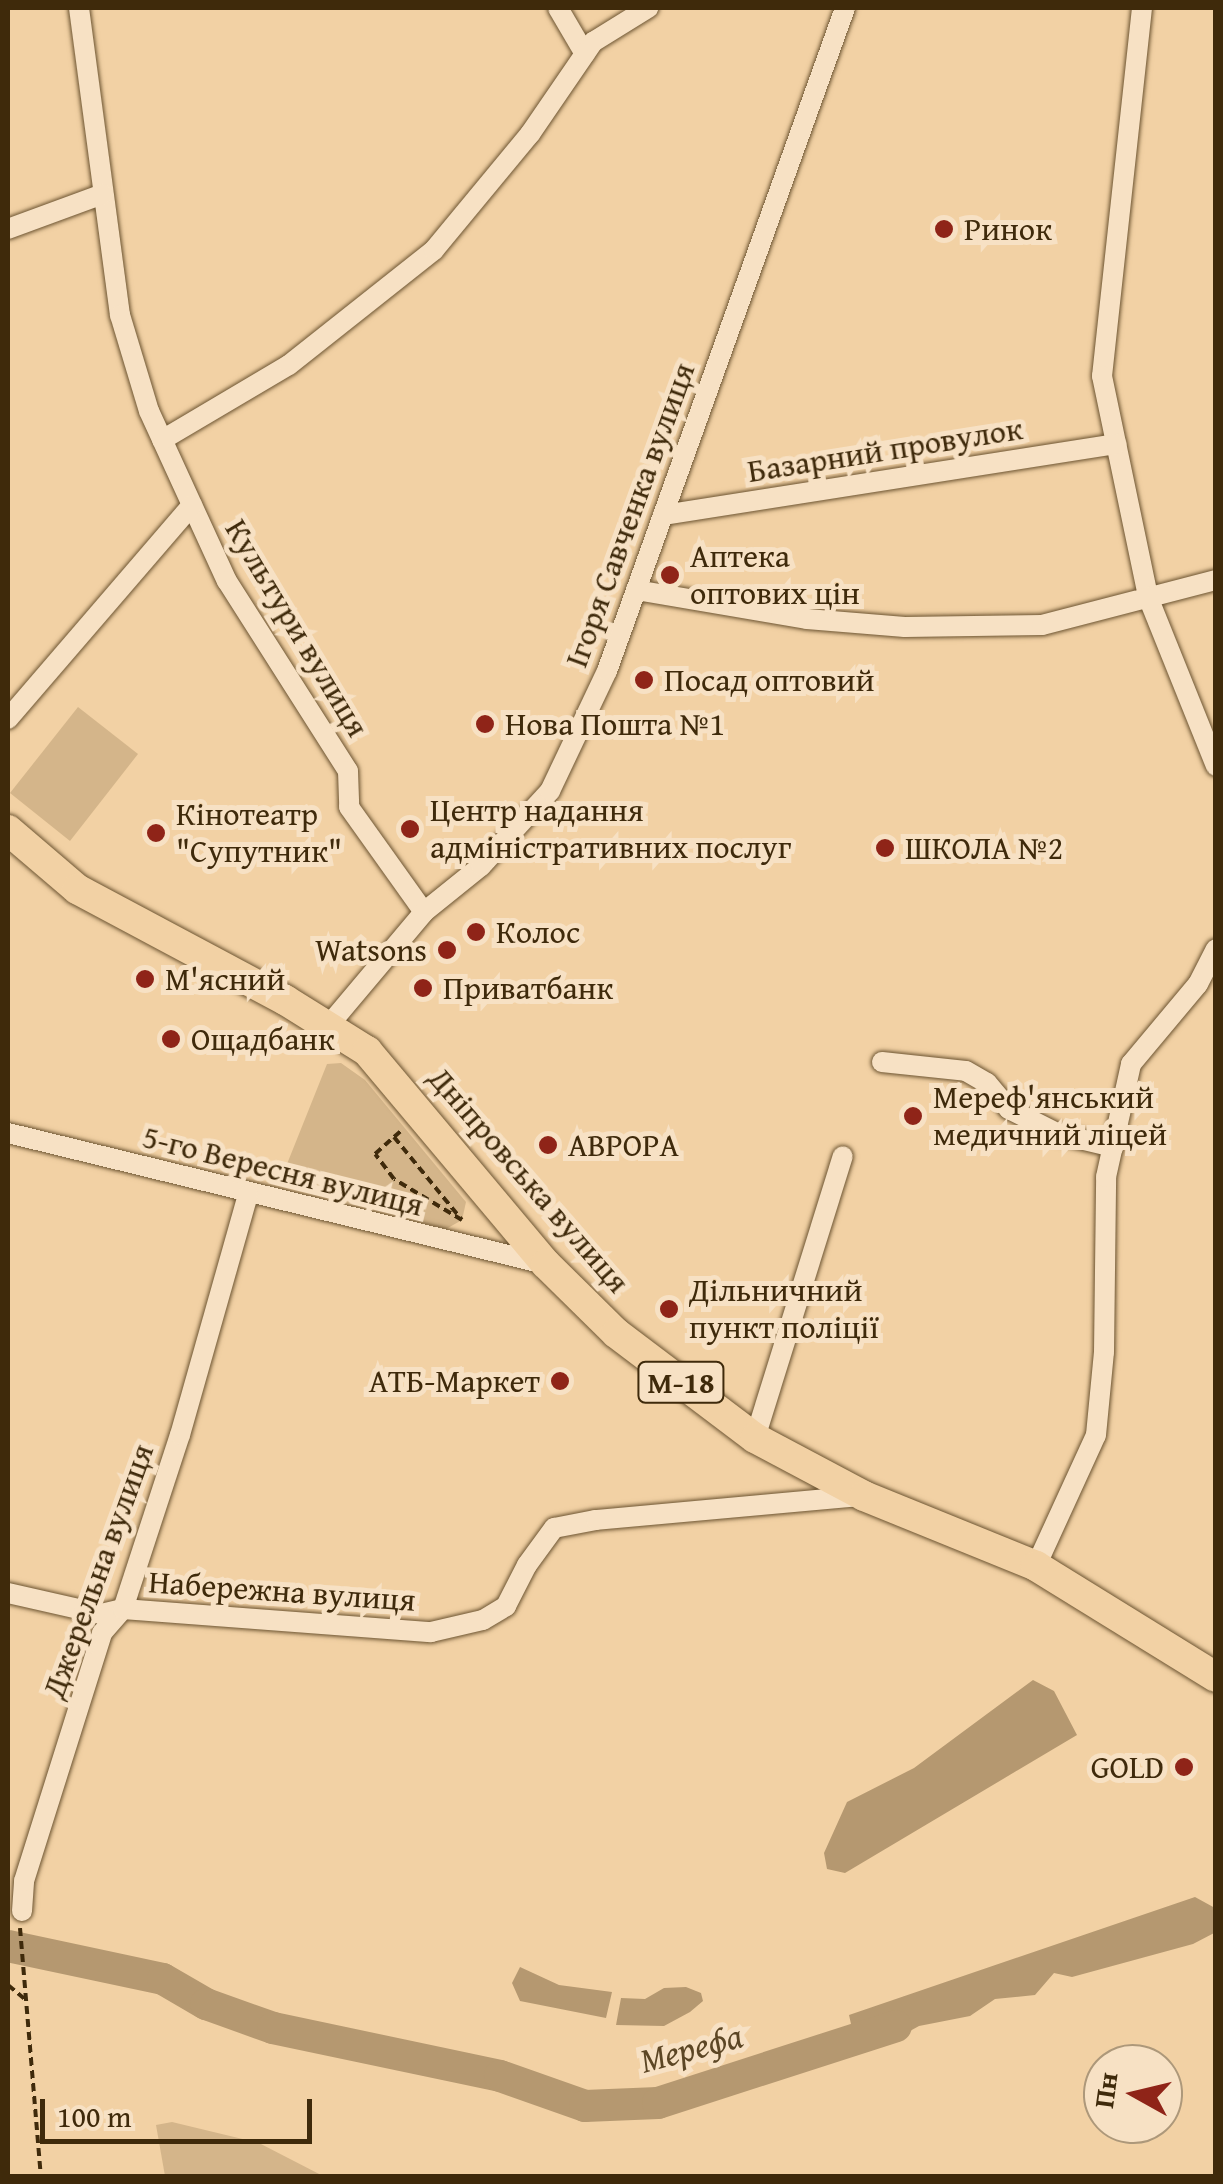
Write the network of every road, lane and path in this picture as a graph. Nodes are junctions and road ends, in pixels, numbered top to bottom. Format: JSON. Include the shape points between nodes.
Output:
{"nodes":[{"id":1,"x":78,"y":8,"type":"edge"},
{"id":2,"x":558,"y":8,"type":"edge"},
{"id":3,"x":648,"y":8,"type":"edge"},
{"id":4,"x":846,"y":8,"type":"edge"},
{"id":5,"x":1142,"y":8,"type":"edge"},
{"id":6,"x":585,"y":54,"type":"junction"},
{"id":7,"x":103,"y":194,"type":"junction"},
{"id":8,"x":8,"y":229,"type":"edge"},
{"id":9,"x":162,"y":440,"type":"junction"},
{"id":10,"x":1116,"y":444,"type":"junction"},
{"id":11,"x":192,"y":505,"type":"junction"},
{"id":12,"x":663,"y":515,"type":"junction"},
{"id":13,"x":1216,"y":580,"type":"edge"},
{"id":14,"x":636,"y":590,"type":"junction"},
{"id":15,"x":1148,"y":597,"type":"junction"},
{"id":16,"x":8,"y":719,"type":"edge"},
{"id":17,"x":1216,"y":766,"type":"edge"},
{"id":18,"x":8,"y":830,"type":"edge"},
{"id":19,"x":424,"y":912,"type":"junction"},
{"id":20,"x":1216,"y":949,"type":"edge"},
{"id":21,"x":329,"y":1025,"type":"junction"},
{"id":22,"x":882,"y":1062,"type":"dead end"},
{"id":23,"x":8,"y":1133,"type":"edge"},
{"id":24,"x":394,"y":1137,"type":"joint"},
{"id":25,"x":1113,"y":1147,"type":"junction"},
{"id":26,"x":843,"y":1156,"type":"dead end"},
{"id":27,"x":248,"y":1195,"type":"junction"},
{"id":28,"x":546,"y":1264,"type":"junction"},
{"id":29,"x":755,"y":1438,"type":"junction"},
{"id":30,"x":864,"y":1496,"type":"junction"},
{"id":31,"x":1036,"y":1566,"type":"junction"},
{"id":32,"x":8,"y":1593,"type":"edge"},
{"id":33,"x":123,"y":1608,"type":"junction"},
{"id":34,"x":1216,"y":1677,"type":"edge"},
{"id":35,"x":22,"y":1911,"type":"dead end"},
{"id":36,"x":19,"y":1937,"type":"dead end"},
{"id":37,"x":8,"y":1985,"type":"edge"},
{"id":38,"x":26,"y":2000,"type":"junction"},
{"id":39,"x":41,"y":2176,"type":"edge"}],
"edges":[{"from":1,"to":7,"type":"street","name":"Культури вулиця"},
{"from":2,"to":6,"type":"street"},
{"from":3,"to":6,"type":"street"},
{"from":4,"to":12,"type":"street","name":"Ігоря Савченка вулиця"},
{"from":5,"to":10,"type":"street","via":[[1102,376]]},
{"from":6,"to":9,"type":"street","via":[[530,134],[434,250],[289,365]]},
{"from":7,"to":8,"type":"street"},
{"from":7,"to":9,"type":"street","name":"Культури вулиця","via":[[120,314]]},
{"from":9,"to":11,"type":"street","name":"Культури вулиця"},
{"from":10,"to":12,"type":"street","name":"Базарний провулок"},
{"from":10,"to":15,"type":"street"},
{"from":11,"to":16,"type":"street"},
{"from":11,"to":19,"type":"street","name":"Культури вулиця","via":[[227,581],[348,772],[349,807]]},
{"from":12,"to":14,"type":"street","name":"Ігоря Савченка вулиця"},
{"from":13,"to":15,"type":"street"},
{"from":14,"to":15,"type":"street","via":[[807,619],[904,626],[1042,625]]},
{"from":14,"to":19,"type":"street","name":"Ігоря Савченка вулиця","via":[[607,671],[550,791],[481,866]]},
{"from":15,"to":17,"type":"street"},
{"from":18,"to":21,"type":"highway","name":"Дніпровська вулиця","number":"М-18","via":[[76,889]]},
{"from":19,"to":21,"type":"street","name":"Ігоря Савченка вулиця"},
{"from":20,"to":25,"type":"street","via":[[1198,984],[1131,1064]]},
{"from":21,"to":28,"type":"highway","name":"Дніпровська вулиця","number":"М-18","via":[[384,1066]]},
{"from":22,"to":25,"type":"street","via":[[966,1071],[1009,1109],[1059,1134]]},
{"from":23,"to":27,"type":"street","name":"5-го Вересня вулиця"},
{"from":24,"to":24,"type":"path","via":[[375,1154],[394,1179],[462,1220]]},
{"from":25,"to":31,"type":"street","via":[[1106,1177],[1096,1435]]},
{"from":26,"to":29,"type":"street"},
{"from":27,"to":28,"type":"street","name":"5-го Вересня вулиця"},
{"from":27,"to":33,"type":"street","name":"Джерельна вулиця","via":[[214,1326]]},
{"from":28,"to":29,"type":"highway","name":"Дніпровська вулиця","number":"М-18","via":[[616,1334]]},
{"from":29,"to":30,"type":"highway","name":"Дніпровська вулиця","number":"М-18"},
{"from":30,"to":31,"type":"highway","name":"Дніпровська вулиця","number":"М-18"},
{"from":30,"to":33,"type":"street","name":"Набережна вулиця","via":[[554,1528],[506,1606],[484,1620],[431,1632]]},
{"from":31,"to":34,"type":"highway","name":"Дніпровська вулиця","number":"М-18"},
{"from":32,"to":33,"type":"street","name":"Набережна вулиця","via":[[101,1614]]},
{"from":33,"to":35,"type":"street","name":"Джерельна вулиця","via":[[102,1633],[24,1880]]},
{"from":36,"to":38,"type":"path"},
{"from":37,"to":38,"type":"path"},
{"from":38,"to":39,"type":"path"}]}
